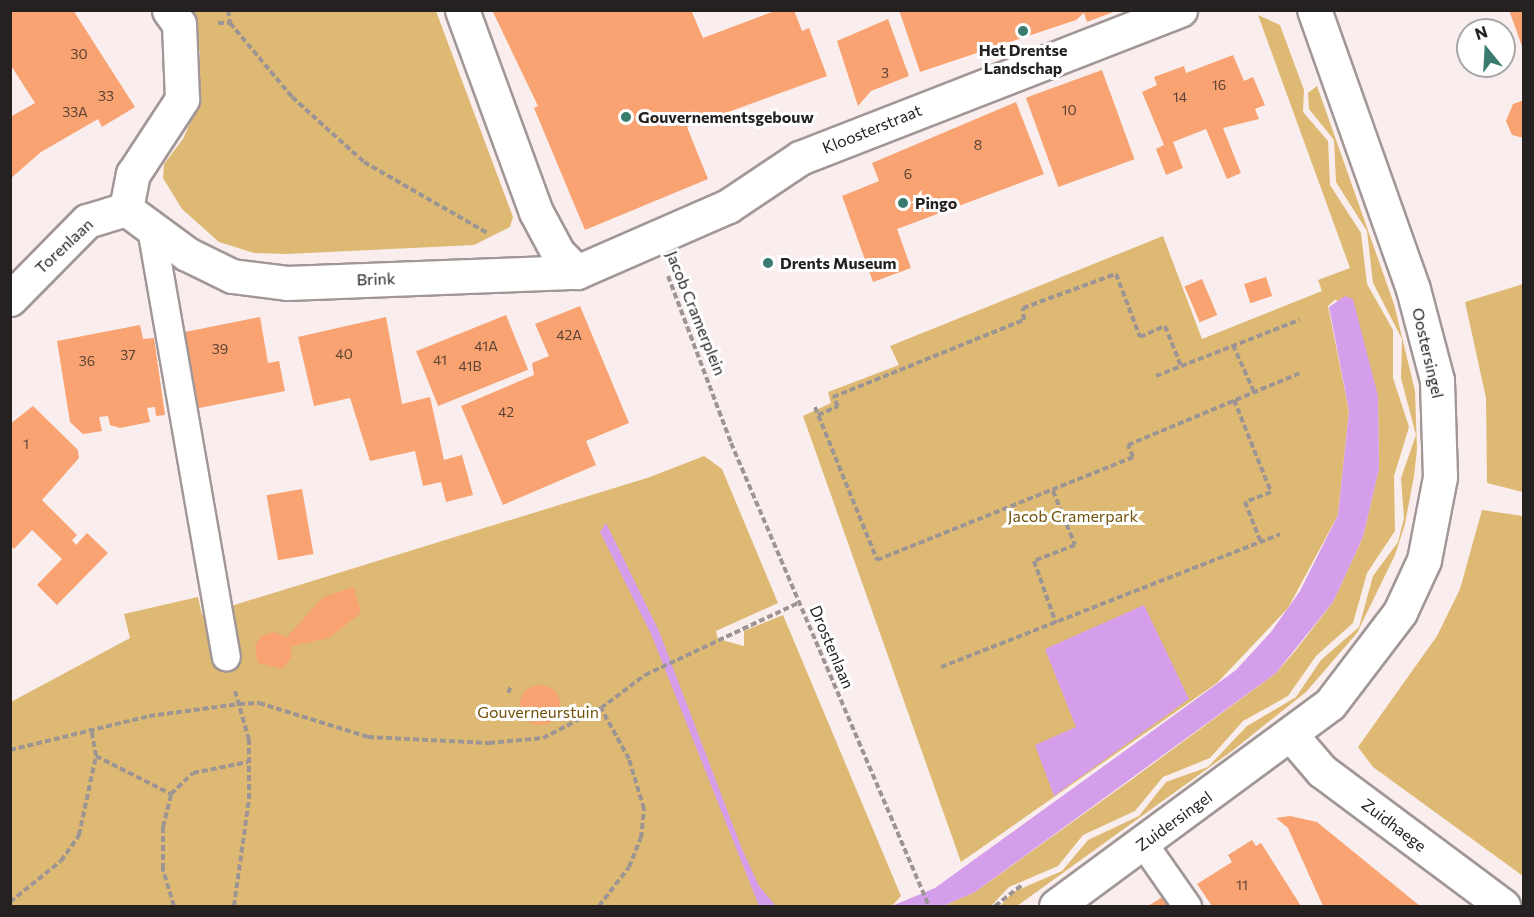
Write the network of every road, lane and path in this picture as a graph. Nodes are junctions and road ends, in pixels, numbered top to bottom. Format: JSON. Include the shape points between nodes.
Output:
{"nodes":[{"id":1,"x":228,"y":10,"type":"edge"},
{"id":2,"x":462,"y":10,"type":"edge"},
{"id":3,"x":1180,"y":10,"type":"edge"},
{"id":4,"x":1314,"y":10,"type":"edge"},
{"id":5,"x":174,"y":17,"type":"edge"},
{"id":6,"x":230,"y":22,"type":"junction"},
{"id":7,"x":126,"y":209,"type":"junction"},
{"id":8,"x":151,"y":228,"type":"junction"},
{"id":9,"x":652,"y":239,"type":"junction"},
{"id":10,"x":577,"y":272,"type":"junction"},
{"id":11,"x":540,"y":274,"type":"junction"},
{"id":12,"x":10,"y":299,"type":"edge"},
{"id":13,"x":1299,"y":320,"type":"dead end"},
{"id":14,"x":1233,"y":345,"type":"junction"},
{"id":15,"x":1181,"y":366,"type":"junction"},
{"id":16,"x":1300,"y":373,"type":"dead end"},
{"id":17,"x":1156,"y":376,"type":"dead end"},
{"id":18,"x":1254,"y":392,"type":"junction"},
{"id":19,"x":717,"y":397,"type":"joint"},
{"id":20,"x":1234,"y":400,"type":"junction"},
{"id":21,"x":815,"y":407,"type":"dead end"},
{"id":22,"x":818,"y":415,"type":"junction"},
{"id":23,"x":1053,"y":490,"type":"junction"},
{"id":24,"x":1280,"y":534,"type":"dead end"},
{"id":25,"x":1260,"y":540,"type":"junction"},
{"id":26,"x":800,"y":602,"type":"junction"},
{"id":27,"x":1056,"y":623,"type":"junction"},
{"id":28,"x":225,"y":656,"type":"dead end"},
{"id":29,"x":941,"y":667,"type":"dead end"},
{"id":30,"x":512,"y":686,"type":"dead end"},
{"id":31,"x":508,"y":693,"type":"dead end"},
{"id":32,"x":239,"y":704,"type":"junction"},
{"id":33,"x":601,"y":708,"type":"junction"},
{"id":34,"x":91,"y":728,"type":"junction"},
{"id":35,"x":1291,"y":735,"type":"junction"},
{"id":36,"x":10,"y":750,"type":"edge"},
{"id":37,"x":96,"y":756,"type":"junction"},
{"id":38,"x":249,"y":762,"type":"junction"},
{"id":39,"x":171,"y":794,"type":"junction"},
{"id":40,"x":1143,"y":843,"type":"junction"},
{"id":41,"x":1034,"y":881,"type":"dead end"},
{"id":42,"x":10,"y":902,"type":"edge"},
{"id":43,"x":174,"y":906,"type":"edge"},
{"id":44,"x":234,"y":906,"type":"edge"},
{"id":45,"x":599,"y":906,"type":"edge"},
{"id":46,"x":929,"y":906,"type":"edge"},
{"id":47,"x":995,"y":906,"type":"edge"},
{"id":48,"x":1056,"y":906,"type":"edge"},
{"id":49,"x":1187,"y":906,"type":"edge"},
{"id":50,"x":1503,"y":906,"type":"edge"}],
"edges":[{"from":1,"to":6,"type":"path"},
{"from":2,"to":10,"type":"street","via":[[536,212],[558,254]]},
{"from":3,"to":9,"type":"street","name":"Kloosterstraat","via":[[800,158],[728,206]]},
{"from":4,"to":35,"type":"street","name":"Oostersingel","via":[[1413,289],[1437,380],[1442,429],[1437,507],[1424,560],[1400,612],[1354,678]]},
{"from":5,"to":6,"type":"path"},
{"from":5,"to":7,"type":"street","via":[[182,99],[133,174]]},
{"from":6,"to":11,"type":"path","via":[[292,97],[364,162],[491,235]]},
{"from":7,"to":8,"type":"street","name":"Brink"},
{"from":7,"to":12,"type":"street","name":"Torenlaan","via":[[87,221]]},
{"from":8,"to":11,"type":"street","name":"Brink","via":[[232,276],[287,283]]},
{"from":8,"to":28,"type":"lane"},
{"from":9,"to":10,"type":"street","name":"Kloosterstraat"},
{"from":9,"to":19,"type":"path","name":"Jacob Cramerplein"},
{"from":10,"to":11,"type":"street","name":"Brink"},
{"from":13,"to":14,"type":"path"},
{"from":14,"to":15,"type":"path"},
{"from":14,"to":18,"type":"path"},
{"from":15,"to":17,"type":"path"},
{"from":15,"to":22,"type":"path","via":[[1166,326],[1140,337],[1116,274],[1023,308],[1024,320],[833,397],[838,406]]},
{"from":16,"to":18,"type":"path"},
{"from":18,"to":20,"type":"path"},
{"from":19,"to":26,"type":"path","name":"Drostenlaan"},
{"from":20,"to":23,"type":"path","via":[[1128,445],[1133,457]]},
{"from":20,"to":25,"type":"path","via":[[1271,492],[1245,502]]},
{"from":21,"to":22,"type":"path"},
{"from":22,"to":23,"type":"path","via":[[877,560]]},
{"from":23,"to":27,"type":"path","via":[[1075,545],[1034,561]]},
{"from":24,"to":25,"type":"path"},
{"from":25,"to":27,"type":"path"},
{"from":26,"to":33,"type":"path","via":[[740,626],[726,641],[645,675]]},
{"from":26,"to":46,"type":"path","name":"Drostenlaan"},
{"from":27,"to":29,"type":"path"},
{"from":30,"to":31,"type":"path"},
{"from":32,"to":33,"type":"path","via":[[259,704],[368,737],[489,743],[543,738]]},
{"from":32,"to":34,"type":"path"},
{"from":32,"to":38,"type":"path"},
{"from":33,"to":45,"type":"path","via":[[633,766],[644,809],[641,838],[629,867]]},
{"from":34,"to":36,"type":"path"},
{"from":34,"to":37,"type":"path"},
{"from":35,"to":40,"type":"street","name":"Zuidersingel"},
{"from":35,"to":50,"type":"street","name":"Zuidhaege","via":[[1322,771]]},
{"from":37,"to":39,"type":"path"},
{"from":37,"to":42,"type":"path","via":[[79,835],[61,861]]},
{"from":38,"to":39,"type":"path","via":[[193,773]]},
{"from":38,"to":44,"type":"path"},
{"from":39,"to":43,"type":"path","via":[[163,827],[163,869]]},
{"from":40,"to":48,"type":"street","name":"Zuidersingel"},
{"from":40,"to":49,"type":"lane"},
{"from":41,"to":47,"type":"path","via":[[1011,889]]}]}
